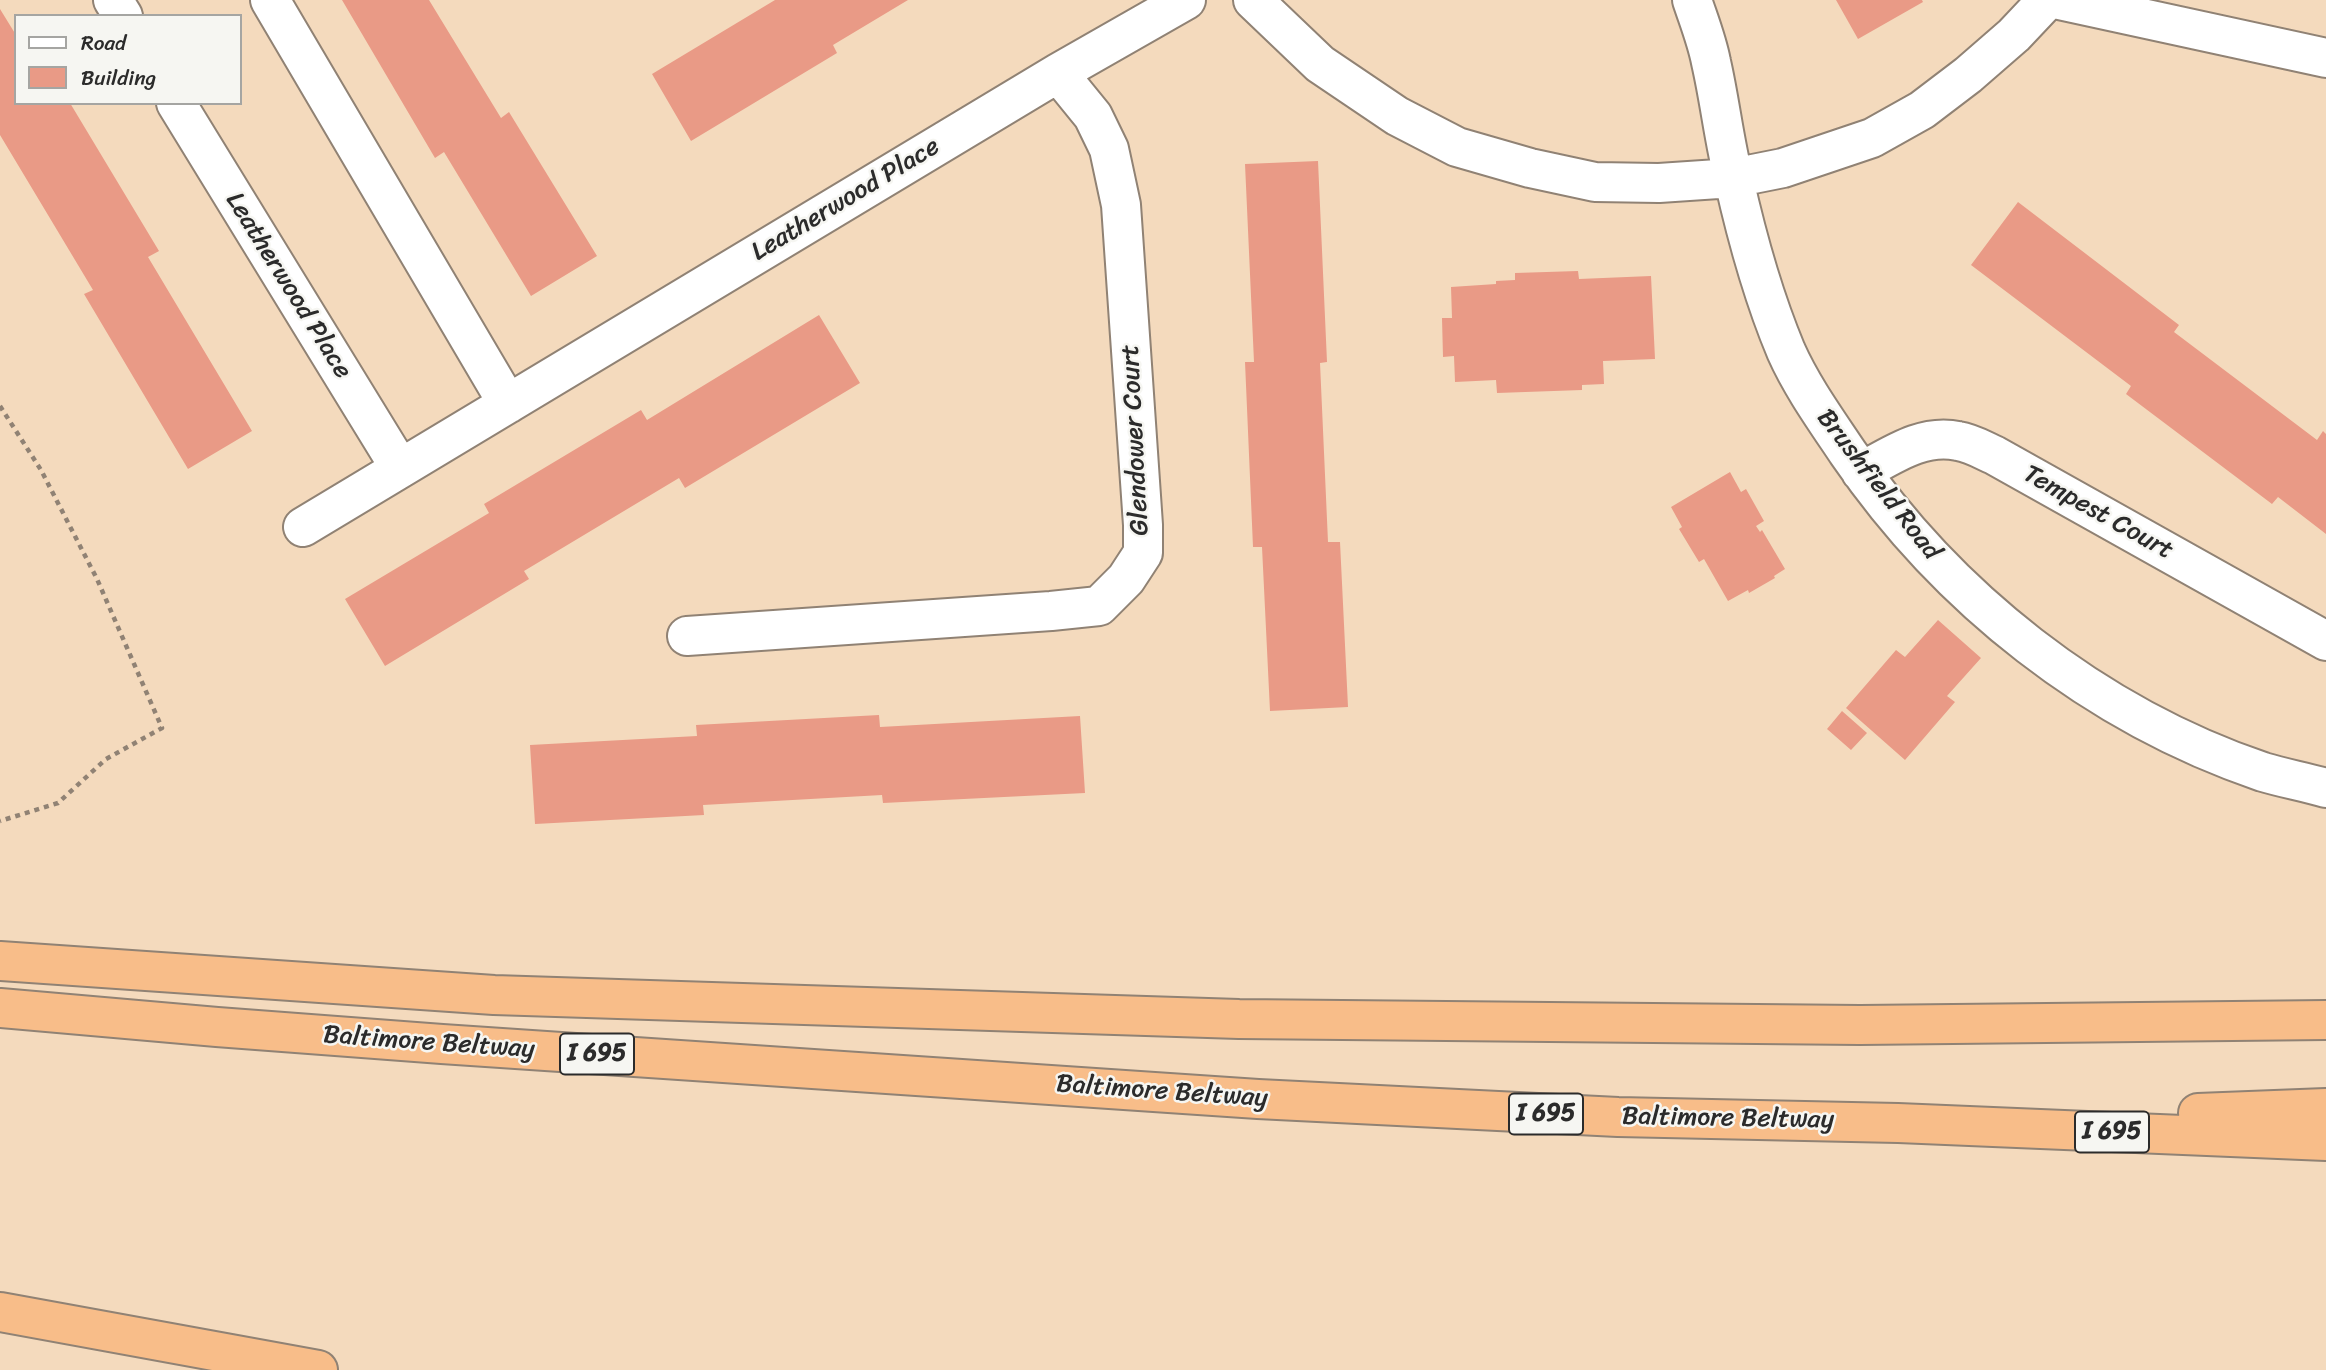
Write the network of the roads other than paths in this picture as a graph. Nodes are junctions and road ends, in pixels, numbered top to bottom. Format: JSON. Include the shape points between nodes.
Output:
{"nodes":[{"id":1,"x":271,"y":0,"type":"edge"},
{"id":2,"x":1186,"y":0,"type":"edge"},
{"id":3,"x":1253,"y":0,"type":"edge"},
{"id":4,"x":1692,"y":0,"type":"edge"},
{"id":5,"x":2048,"y":0,"type":"edge"},
{"id":6,"x":2059,"y":0,"type":"edge"},
{"id":7,"x":2326,"y":58,"type":"edge"},
{"id":8,"x":1059,"y":73,"type":"junction"},
{"id":9,"x":177,"y":105,"type":"edge"},
{"id":10,"x":1733,"y":178,"type":"junction"},
{"id":11,"x":508,"y":404,"type":"junction"},
{"id":12,"x":400,"y":468,"type":"junction"},
{"id":13,"x":1861,"y":472,"type":"junction"},
{"id":14,"x":303,"y":527,"type":"dead end"},
{"id":15,"x":687,"y":636,"type":"dead end"},
{"id":16,"x":2326,"y":641,"type":"edge"},
{"id":17,"x":2326,"y":788,"type":"edge"},
{"id":18,"x":0,"y":961,"type":"edge"},
{"id":19,"x":0,"y":1008,"type":"edge"},
{"id":20,"x":2326,"y":1020,"type":"edge"},
{"id":21,"x":2326,"y":1108,"type":"edge"},
{"id":22,"x":1898,"y":1123,"type":"junction"},
{"id":23,"x":2326,"y":1141,"type":"edge"},
{"id":24,"x":0,"y":1312,"type":"edge"},
{"id":25,"x":318,"y":1370,"type":"edge"}],
"edges":[{"from":1,"to":11,"type":"street"},
{"from":2,"to":8,"type":"street","name":"Leatherwood Place"},
{"from":3,"to":10,"type":"street","via":[[1320,64],[1397,116],[1457,147],[1595,182]]},
{"from":4,"to":10,"type":"street","name":"Brushfield Road","via":[[1711,60]]},
{"from":5,"to":10,"type":"street","via":[[2014,35],[1922,110],[1872,138],[1783,169]]},
{"from":6,"to":7,"type":"street"},
{"from":8,"to":11,"type":"street","name":"Leatherwood Place"},
{"from":8,"to":15,"type":"street","name":"Glendower Court","via":[[1093,116],[1109,149],[1121,205],[1143,553],[1099,606]]},
{"from":9,"to":12,"type":"street","name":"Leatherwood Place"},
{"from":10,"to":13,"type":"street","name":"Brushfield Road","via":[[1758,274],[1787,352],[1814,404]]},
{"from":11,"to":12,"type":"street","name":"Leatherwood Place"},
{"from":12,"to":14,"type":"street","name":"Leatherwood Place"},
{"from":13,"to":16,"type":"street","name":"Tempest Court","via":[[1935,438],[1959,441],[1994,455]]},
{"from":13,"to":17,"type":"street","name":"Brushfield Road","via":[[1909,534],[1970,596],[2051,663],[2189,743],[2264,772]]},
{"from":18,"to":20,"type":"highway","via":[[494,995],[1239,1020],[1860,1025]]},
{"from":19,"to":22,"type":"highway","name":"Baltimore Beltway","number":"I 695","via":[[428,1043],[1272,1100],[1618,1117]]},
{"from":21,"to":22,"type":"highway"},
{"from":22,"to":23,"type":"highway","name":"Baltimore Beltway","number":"I 695"},
{"from":24,"to":25,"type":"highway"}]}
